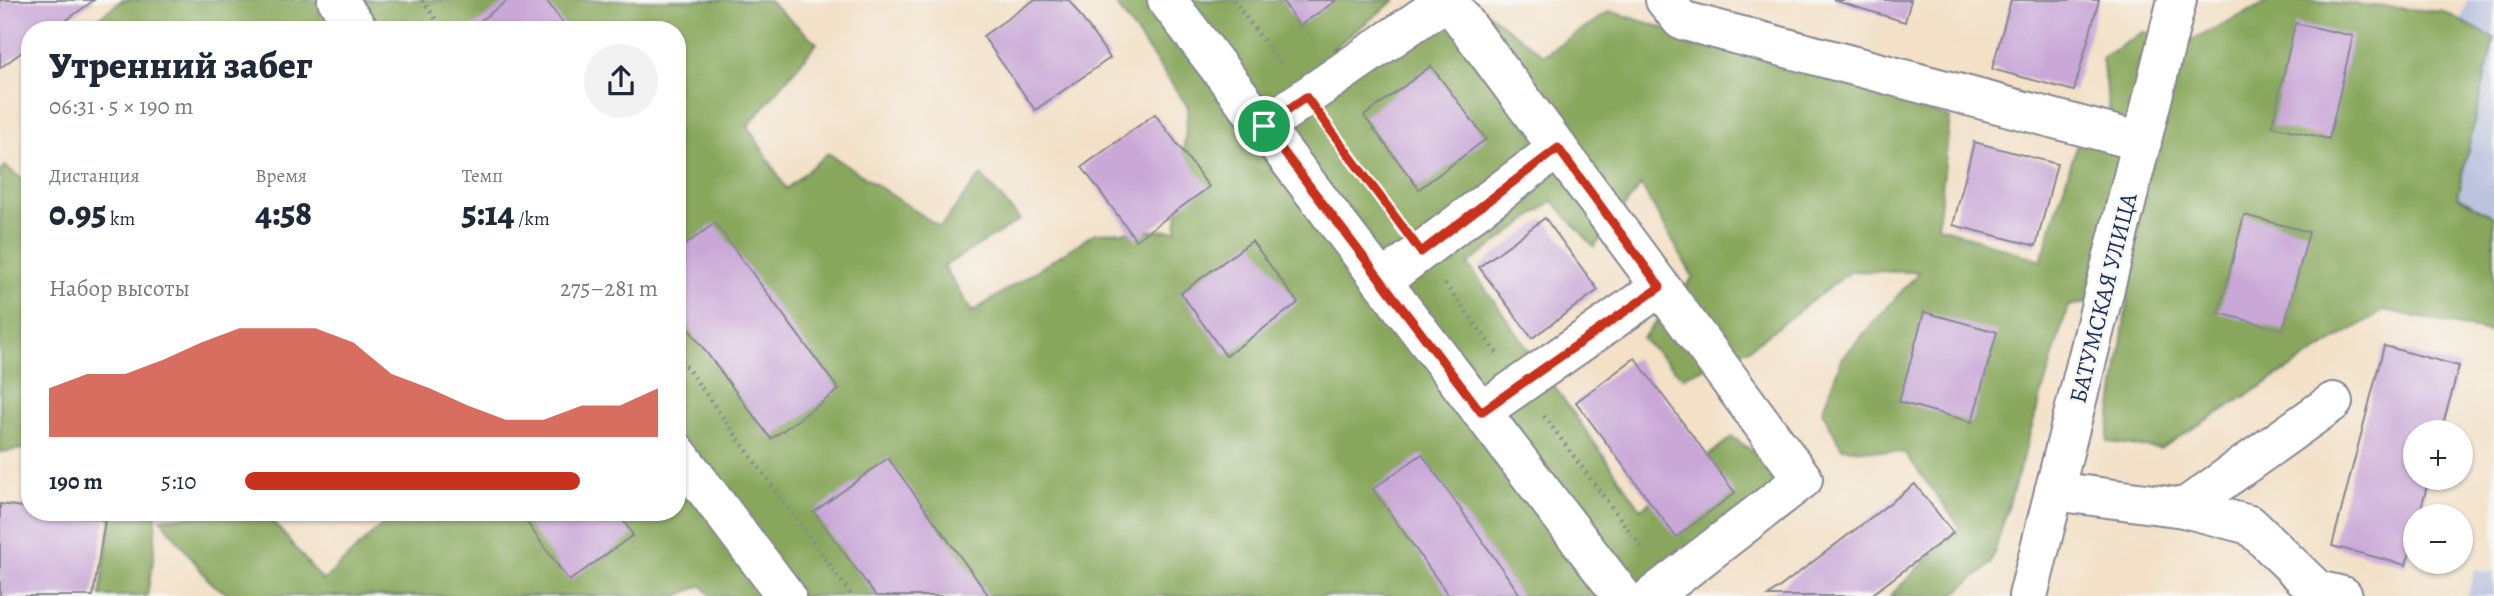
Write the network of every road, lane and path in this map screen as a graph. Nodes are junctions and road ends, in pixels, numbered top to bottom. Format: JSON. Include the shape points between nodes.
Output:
{"nodes":[{"id":1,"x":337,"y":0,"type":"edge"},
{"id":2,"x":422,"y":0,"type":"edge"},
{"id":3,"x":1167,"y":0,"type":"edge"},
{"id":4,"x":1233,"y":0,"type":"edge"},
{"id":5,"x":1447,"y":0,"type":"edge"},
{"id":6,"x":1665,"y":0,"type":"edge"},
{"id":7,"x":2177,"y":0,"type":"edge"},
{"id":8,"x":352,"y":21,"type":"edge"},
{"id":9,"x":437,"y":21,"type":"edge"},
{"id":10,"x":1306,"y":97,"type":"junction"},
{"id":11,"x":1264,"y":126,"type":"junction"},
{"id":12,"x":2142,"y":142,"type":"junction"},
{"id":13,"x":1558,"y":148,"type":"junction"},
{"id":14,"x":1421,"y":252,"type":"junction"},
{"id":15,"x":1382,"y":281,"type":"junction"},
{"id":16,"x":1660,"y":287,"type":"junction"},
{"id":17,"x":686,"y":366,"type":"edge"},
{"id":18,"x":1521,"y":384,"type":"junction"},
{"id":19,"x":2333,"y":402,"type":"dead end"},
{"id":20,"x":1481,"y":412,"type":"junction"},
{"id":21,"x":686,"y":464,"type":"edge"},
{"id":22,"x":2054,"y":491,"type":"junction"},
{"id":23,"x":2184,"y":508,"type":"junction"},
{"id":24,"x":1661,"y":590,"type":"edge"},
{"id":25,"x":786,"y":596,"type":"edge"},
{"id":26,"x":852,"y":596,"type":"edge"},
{"id":27,"x":1622,"y":596,"type":"edge"},
{"id":28,"x":2028,"y":596,"type":"edge"},
{"id":29,"x":2343,"y":596,"type":"edge"}],
"edges":[{"from":1,"to":8,"type":"street"},
{"from":2,"to":9,"type":"path"},
{"from":3,"to":11,"type":"street"},
{"from":4,"to":10,"type":"path"},
{"from":5,"to":10,"type":"street"},
{"from":5,"to":13,"type":"street"},
{"from":6,"to":12,"type":"street","via":[[1681,20]]},
{"from":7,"to":12,"type":"street","name":"БАТУМСКАЯ УЛИЦА"},
{"from":10,"to":11,"type":"street"},
{"from":10,"to":14,"type":"path"},
{"from":11,"to":15,"type":"street"},
{"from":12,"to":22,"type":"street","name":"БАТУМСКАЯ УЛИЦА"},
{"from":13,"to":14,"type":"street"},
{"from":13,"to":16,"type":"street"},
{"from":14,"to":15,"type":"street"},
{"from":14,"to":18,"type":"path"},
{"from":15,"to":20,"type":"street"},
{"from":16,"to":18,"type":"street"},
{"from":16,"to":24,"type":"street","via":[[1803,479]]},
{"from":17,"to":26,"type":"path"},
{"from":18,"to":20,"type":"street"},
{"from":18,"to":24,"type":"path"},
{"from":19,"to":23,"type":"street"},
{"from":20,"to":27,"type":"street"},
{"from":21,"to":25,"type":"street"},
{"from":22,"to":23,"type":"street"},
{"from":22,"to":28,"type":"street","name":"БАТУМСКАЯ УЛИЦА"},
{"from":23,"to":29,"type":"street","via":[[2250,525],[2317,590]]}]}
